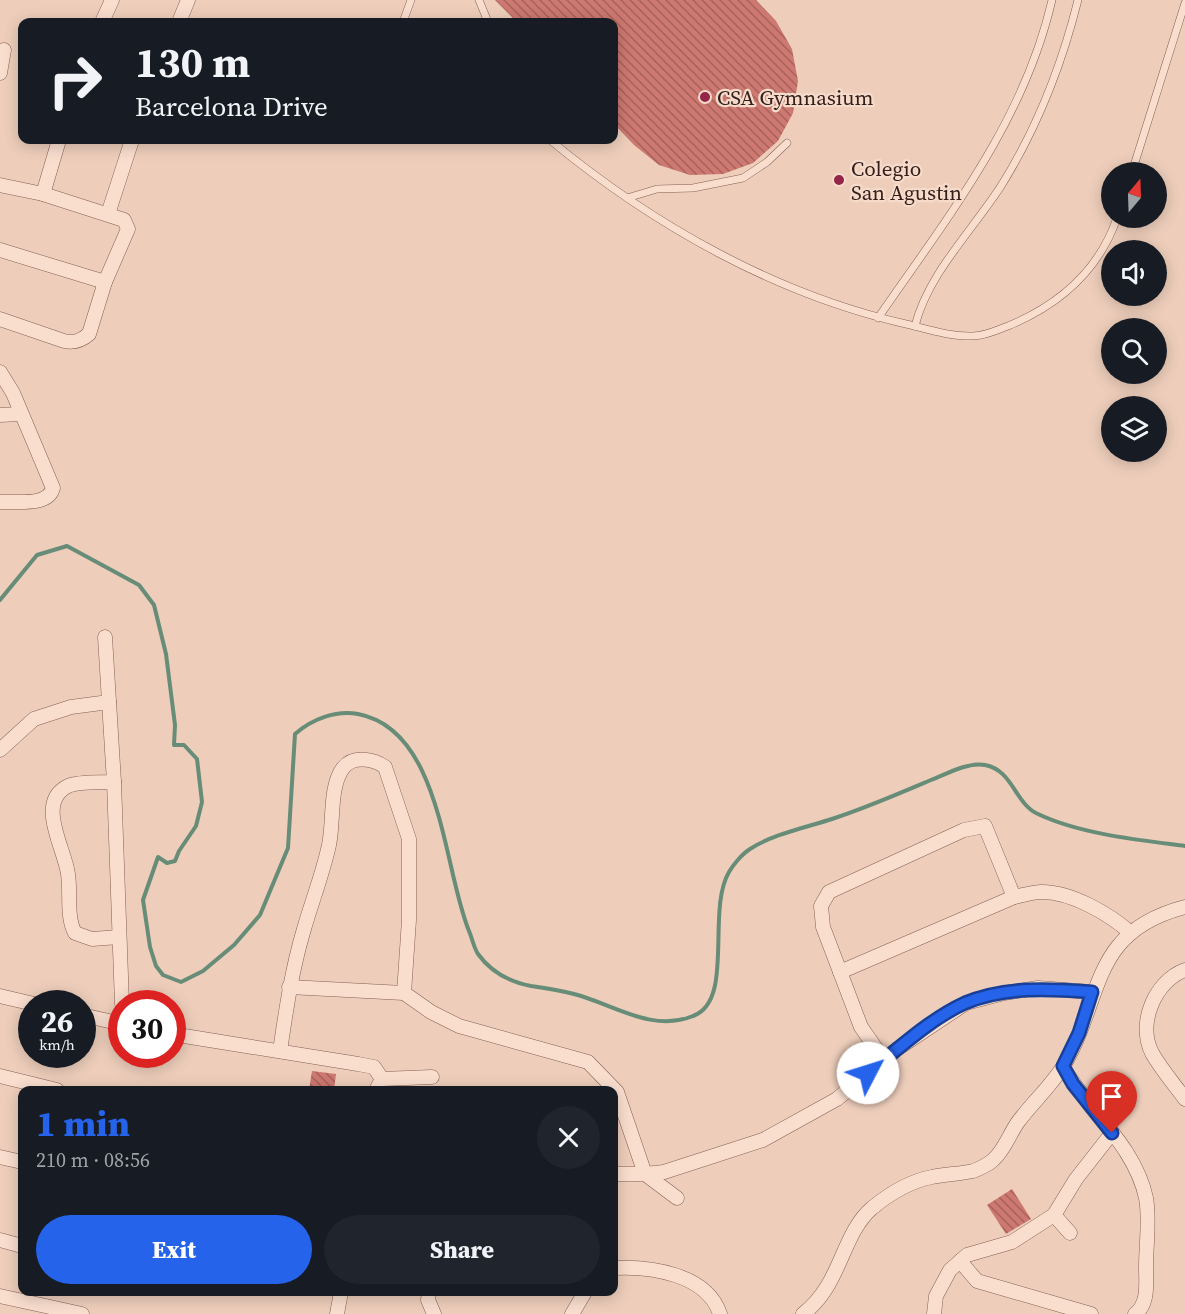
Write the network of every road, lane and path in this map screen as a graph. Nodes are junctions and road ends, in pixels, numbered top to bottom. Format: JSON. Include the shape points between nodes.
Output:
{"nodes":[{"id":1,"x":112,"y":0,"type":"edge"},
{"id":2,"x":188,"y":0,"type":"edge"},
{"id":3,"x":411,"y":0,"type":"edge"},
{"id":4,"x":479,"y":0,"type":"edge"},
{"id":5,"x":1052,"y":0,"type":"edge"},
{"id":6,"x":1078,"y":0,"type":"edge"},
{"id":7,"x":1185,"y":3,"type":"edge"},
{"id":8,"x":104,"y":18,"type":"edge"},
{"id":9,"x":181,"y":18,"type":"edge"},
{"id":10,"x":404,"y":18,"type":"edge"},
{"id":11,"x":486,"y":18,"type":"edge"},
{"id":12,"x":4,"y":50,"type":"dead end"},
{"id":13,"x":0,"y":73,"type":"edge"},
{"id":14,"x":787,"y":143,"type":"dead end"},
{"id":15,"x":58,"y":144,"type":"edge"},
{"id":16,"x":131,"y":144,"type":"edge"},
{"id":17,"x":555,"y":144,"type":"edge"},
{"id":18,"x":1135,"y":162,"type":"edge"},
{"id":19,"x":0,"y":185,"type":"edge"},
{"id":20,"x":43,"y":194,"type":"junction"},
{"id":21,"x":627,"y":198,"type":"junction"},
{"id":22,"x":108,"y":214,"type":"junction"},
{"id":23,"x":1114,"y":228,"type":"edge"},
{"id":24,"x":0,"y":250,"type":"edge"},
{"id":25,"x":105,"y":282,"type":"junction"},
{"id":26,"x":878,"y":318,"type":"junction"},
{"id":27,"x":0,"y":319,"type":"edge"},
{"id":28,"x":915,"y":326,"type":"junction"},
{"id":29,"x":0,"y":372,"type":"edge"},
{"id":30,"x":20,"y":414,"type":"junction"},
{"id":31,"x":0,"y":415,"type":"edge"},
{"id":32,"x":0,"y":502,"type":"edge"},
{"id":33,"x":105,"y":637,"type":"dead end"},
{"id":34,"x":109,"y":702,"type":"junction"},
{"id":35,"x":0,"y":750,"type":"edge"},
{"id":36,"x":114,"y":782,"type":"junction"},
{"id":37,"x":1014,"y":897,"type":"junction"},
{"id":38,"x":1185,"y":907,"type":"edge"},
{"id":39,"x":1131,"y":933,"type":"junction"},
{"id":40,"x":119,"y":937,"type":"junction"},
{"id":41,"x":1185,"y":970,"type":"edge"},
{"id":42,"x":840,"y":972,"type":"junction"},
{"id":43,"x":289,"y":987,"type":"junction"},
{"id":44,"x":121,"y":990,"type":"edge"},
{"id":45,"x":1092,"y":992,"type":"junction"},
{"id":46,"x":404,"y":993,"type":"junction"},
{"id":47,"x":0,"y":996,"type":"edge"},
{"id":48,"x":18,"y":1000,"type":"edge"},
{"id":49,"x":186,"y":1036,"type":"edge"},
{"id":50,"x":280,"y":1051,"type":"junction"},
{"id":51,"x":884,"y":1060,"type":"junction"},
{"id":52,"x":1063,"y":1066,"type":"junction"},
{"id":53,"x":0,"y":1076,"type":"edge"},
{"id":54,"x":432,"y":1077,"type":"dead end"},
{"id":55,"x":379,"y":1085,"type":"edge"},
{"id":56,"x":41,"y":1086,"type":"edge"},
{"id":57,"x":611,"y":1086,"type":"edge"},
{"id":58,"x":618,"y":1095,"type":"edge"},
{"id":59,"x":1185,"y":1099,"type":"edge"},
{"id":60,"x":1112,"y":1133,"type":"junction"},
{"id":61,"x":0,"y":1157,"type":"edge"},
{"id":62,"x":18,"y":1161,"type":"edge"},
{"id":63,"x":618,"y":1174,"type":"edge"},
{"id":64,"x":645,"y":1174,"type":"junction"},
{"id":65,"x":677,"y":1198,"type":"dead end"},
{"id":66,"x":1054,"y":1215,"type":"junction"},
{"id":67,"x":1070,"y":1233,"type":"dead end"},
{"id":68,"x":0,"y":1240,"type":"edge"},
{"id":69,"x":18,"y":1245,"type":"edge"},
{"id":70,"x":960,"y":1261,"type":"junction"},
{"id":71,"x":618,"y":1268,"type":"edge"},
{"id":72,"x":0,"y":1296,"type":"edge"},
{"id":73,"x":340,"y":1296,"type":"edge"},
{"id":74,"x":428,"y":1296,"type":"edge"},
{"id":75,"x":583,"y":1296,"type":"edge"},
{"id":76,"x":82,"y":1314,"type":"edge"},
{"id":77,"x":337,"y":1314,"type":"edge"},
{"id":78,"x":435,"y":1314,"type":"edge"},
{"id":79,"x":572,"y":1314,"type":"edge"},
{"id":80,"x":720,"y":1314,"type":"edge"},
{"id":81,"x":803,"y":1314,"type":"edge"},
{"id":82,"x":934,"y":1314,"type":"edge"},
{"id":83,"x":1091,"y":1314,"type":"edge"},
{"id":84,"x":1135,"y":1314,"type":"edge"}],
"edges":[{"from":1,"to":8,"type":"street"},
{"from":2,"to":9,"type":"street"},
{"from":3,"to":10,"type":"lane"},
{"from":4,"to":11,"type":"lane"},
{"from":5,"to":26,"type":"lane","via":[[1030,70],[994,147],[953,214]]},
{"from":6,"to":28,"type":"lane","via":[[1056,71],[1029,134],[1001,185],[927,292]]},
{"from":7,"to":18,"type":"lane"},
{"from":12,"to":13,"type":"street"},
{"from":14,"to":21,"type":"lane","via":[[743,178],[693,188],[657,189]]},
{"from":15,"to":20,"type":"street"},
{"from":16,"to":22,"type":"street"},
{"from":17,"to":21,"type":"lane"},
{"from":19,"to":20,"type":"street"},
{"from":20,"to":22,"type":"street"},
{"from":21,"to":26,"type":"lane","via":[[748,268],[850,311]]},
{"from":22,"to":25,"type":"street","via":[[124,220],[128,229]]},
{"from":23,"to":28,"type":"lane","via":[[1088,270],[1050,305],[1019,321],[975,336]]},
{"from":24,"to":25,"type":"street"},
{"from":25,"to":27,"type":"street","via":[[89,334],[79,341],[63,341]]},
{"from":26,"to":28,"type":"lane"},
{"from":29,"to":30,"type":"street"},
{"from":30,"to":31,"type":"street"},
{"from":30,"to":32,"type":"street","via":[[53,488],[45,499]]},
{"from":33,"to":34,"type":"street"},
{"from":34,"to":35,"type":"street","via":[[71,707],[34,719]]},
{"from":34,"to":36,"type":"street"},
{"from":36,"to":40,"type":"street"},
{"from":36,"to":40,"type":"street","via":[[69,786],[56,796],[52,813],[68,874],[70,924],[75,933],[92,939]]},
{"from":37,"to":39,"type":"street","via":[[1059,893],[1116,920]]},
{"from":37,"to":42,"type":"street"},
{"from":37,"to":42,"type":"street","via":[[985,826],[964,830],[829,892],[821,906],[823,927]]},
{"from":38,"to":39,"type":"street"},
{"from":39,"to":45,"type":"street","via":[[1102,968]]},
{"from":40,"to":44,"type":"street"},
{"from":41,"to":59,"type":"street","via":[[1165,982],[1156,995],[1147,1025],[1152,1052]]},
{"from":42,"to":51,"type":"street","via":[[861,1027]]},
{"from":43,"to":46,"type":"street"},
{"from":43,"to":46,"type":"street","via":[[329,845],[336,785],[343,767],[366,759],[385,767],[409,839]]},
{"from":43,"to":50,"type":"street"},
{"from":45,"to":51,"type":"street","via":[[1038,988],[966,1003]]},
{"from":45,"to":52,"type":"street"},
{"from":46,"to":57,"type":"street","via":[[459,1026],[588,1062]]},
{"from":47,"to":48,"type":"street"},
{"from":49,"to":50,"type":"street"},
{"from":50,"to":55,"type":"street","via":[[374,1068]]},
{"from":51,"to":64,"type":"street","via":[[837,1099],[764,1140],[664,1172]]},
{"from":52,"to":60,"type":"street"},
{"from":52,"to":81,"type":"street","via":[[993,1160],[974,1170],[930,1177],[905,1187],[870,1210],[828,1288]]},
{"from":53,"to":56,"type":"street"},
{"from":54,"to":55,"type":"street"},
{"from":58,"to":64,"type":"street"},
{"from":60,"to":66,"type":"street"},
{"from":60,"to":84,"type":"street","via":[[1135,1167],[1146,1200],[1146,1294]]},
{"from":61,"to":62,"type":"street"},
{"from":63,"to":64,"type":"street"},
{"from":64,"to":65,"type":"street"},
{"from":66,"to":67,"type":"street"},
{"from":66,"to":70,"type":"street","via":[[1012,1242],[967,1255]]},
{"from":68,"to":69,"type":"street"},
{"from":70,"to":82,"type":"street","via":[[940,1284]]},
{"from":70,"to":83,"type":"street","via":[[977,1281]]},
{"from":71,"to":80,"type":"street","via":[[688,1280],[710,1293]]},
{"from":72,"to":76,"type":"street"},
{"from":73,"to":77,"type":"street"},
{"from":74,"to":78,"type":"street"},
{"from":75,"to":79,"type":"street"}]}
